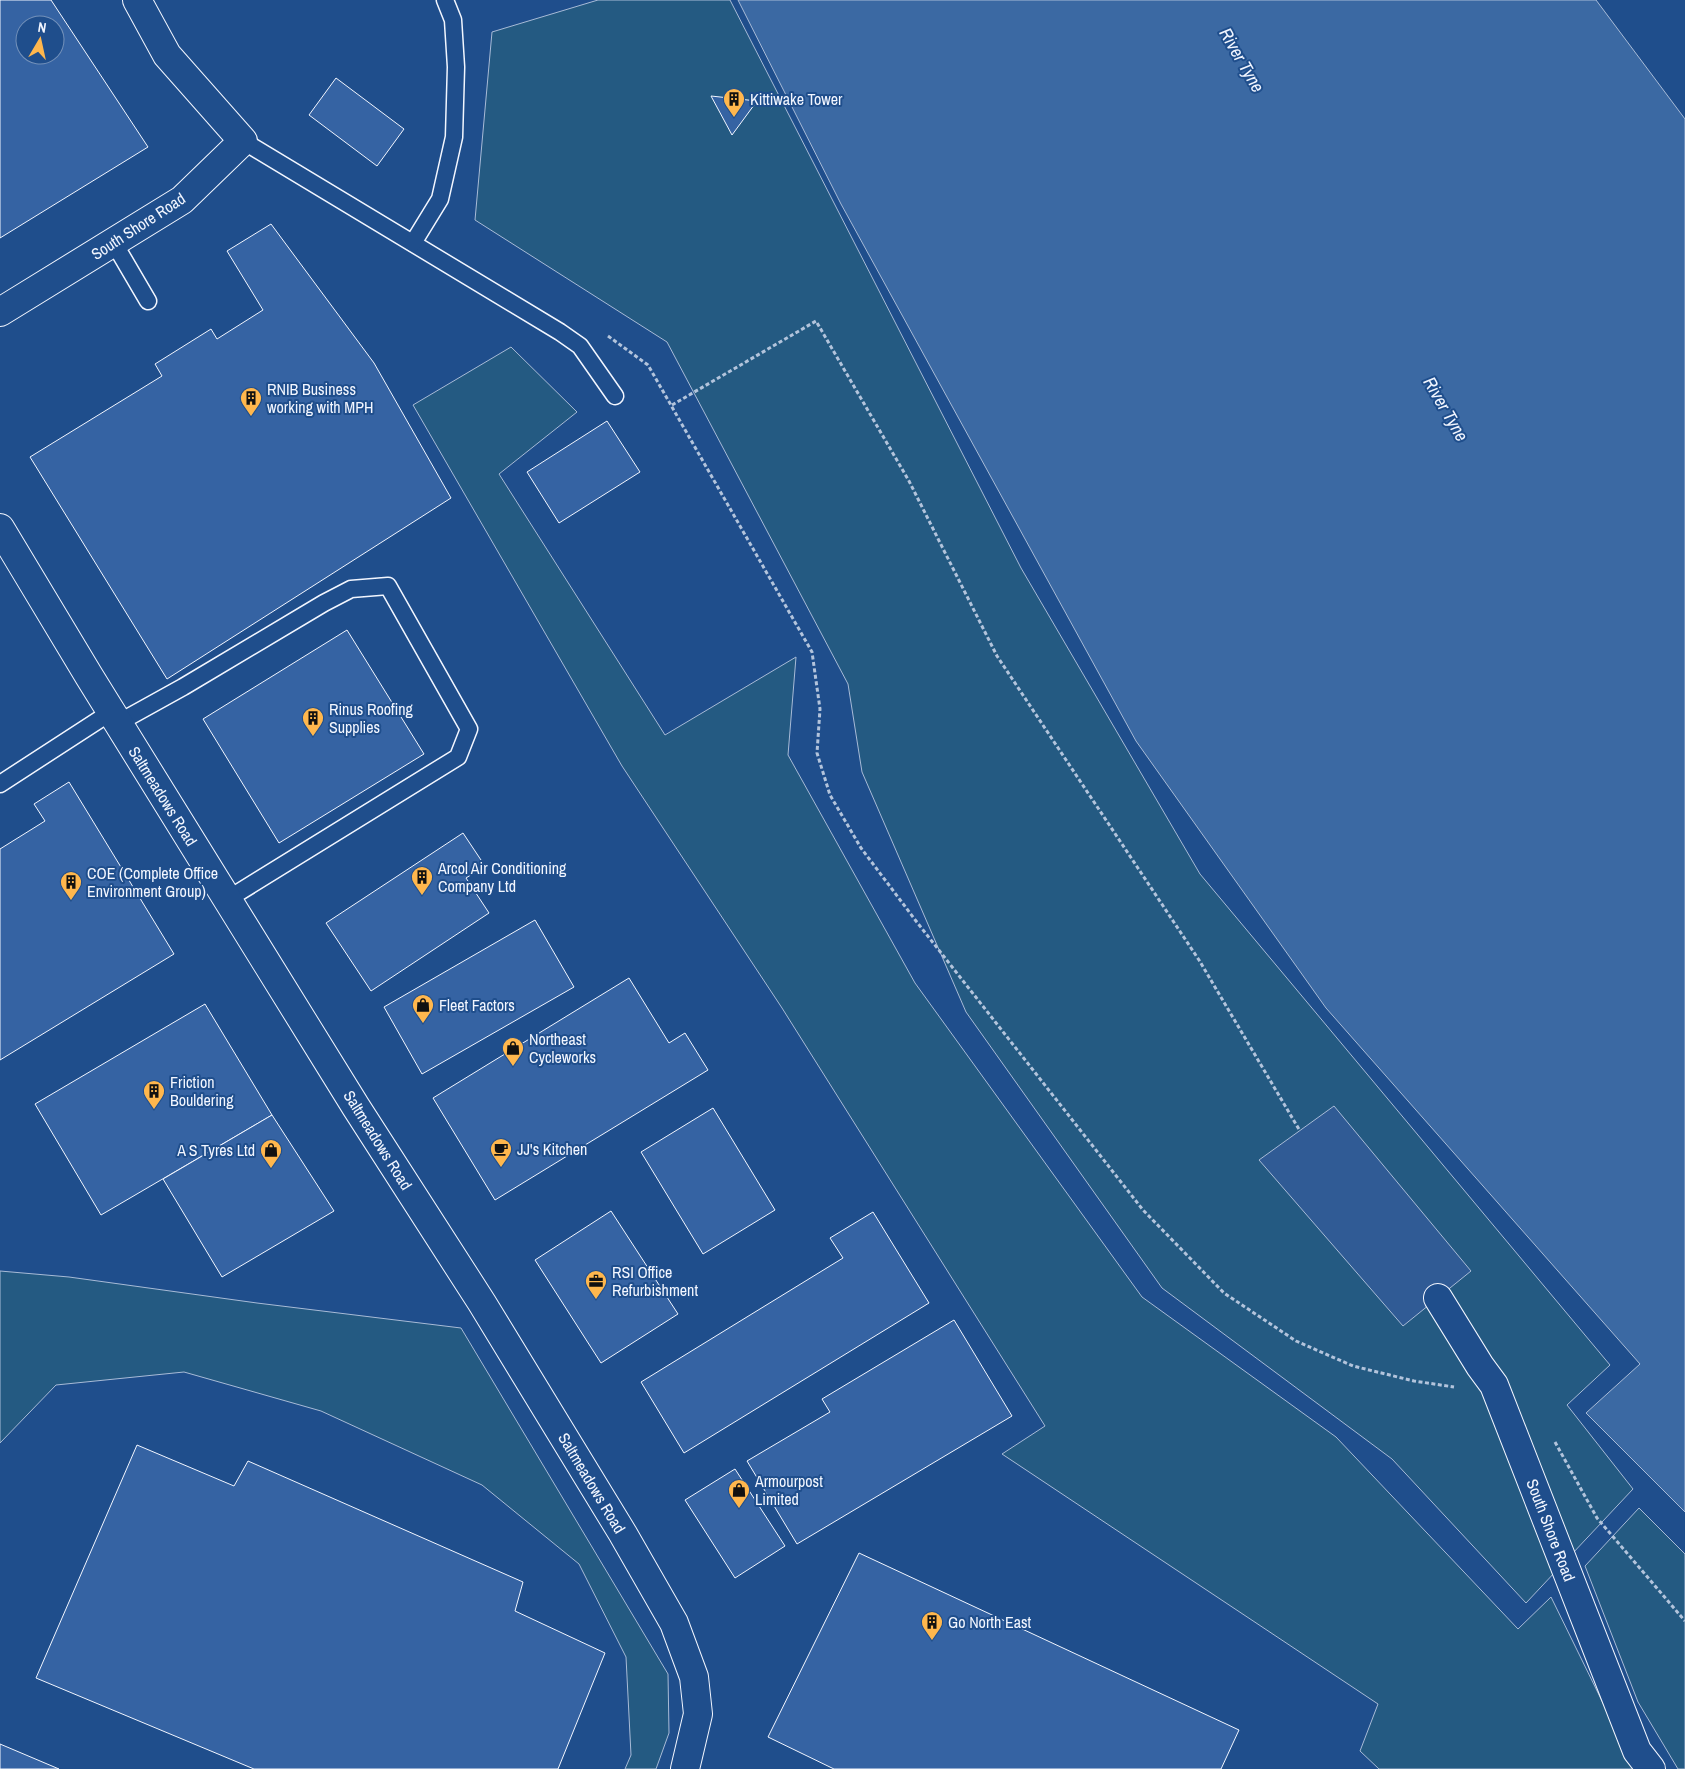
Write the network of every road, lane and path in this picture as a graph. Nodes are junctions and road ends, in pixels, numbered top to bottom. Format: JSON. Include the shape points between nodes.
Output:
{"nodes":[{"id":1,"x":137,"y":0,"type":"edge"},
{"id":2,"x":445,"y":0,"type":"edge"},
{"id":3,"x":243,"y":141,"type":"junction"},
{"id":4,"x":114,"y":243,"type":"junction"},
{"id":5,"x":412,"y":243,"type":"junction"},
{"id":6,"x":148,"y":301,"type":"dead end"},
{"id":7,"x":0,"y":312,"type":"edge"},
{"id":8,"x":601,"y":332,"type":"dead end"},
{"id":9,"x":615,"y":396,"type":"dead end"},
{"id":10,"x":672,"y":405,"type":"junction"},
{"id":11,"x":0,"y":528,"type":"edge"},
{"id":12,"x":115,"y":717,"type":"junction"},
{"id":13,"x":0,"y":784,"type":"edge"},
{"id":14,"x":228,"y":899,"type":"junction"},
{"id":15,"x":1300,"y":1130,"type":"dead end"},
{"id":16,"x":1438,"y":1298,"type":"dead end"},
{"id":17,"x":1494,"y":1385,"type":"junction"},
{"id":18,"x":1550,"y":1434,"type":"dead end"},
{"id":19,"x":1685,"y":1621,"type":"edge"},
{"id":20,"x":685,"y":1769,"type":"edge"},
{"id":21,"x":1651,"y":1769,"type":"edge"}],
"edges":[{"from":1,"to":3,"type":"street","via":[[167,55]]},
{"from":2,"to":5,"type":"lane","via":[[453,20],[456,58],[454,137],[440,199]]},
{"from":3,"to":4,"type":"street","name":"South Shore Road","via":[[182,200]]},
{"from":3,"to":5,"type":"lane"},
{"from":4,"to":6,"type":"lane"},
{"from":4,"to":7,"type":"street","name":"South Shore Road"},
{"from":5,"to":9,"type":"lane","via":[[580,346]]},
{"from":8,"to":10,"type":"path","via":[[648,365]]},
{"from":10,"to":15,"type":"path","via":[[816,320],[909,481],[997,656],[1199,960]]},
{"from":10,"to":17,"type":"path","via":[[812,652],[820,709],[817,753],[830,795],[861,848],[1143,1210],[1224,1293],[1296,1341],[1353,1366],[1414,1380],[1463,1388]]},
{"from":11,"to":12,"type":"street","name":"Saltmeadows Road"},
{"from":12,"to":13,"type":"lane"},
{"from":12,"to":14,"type":"street","name":"Saltmeadows Road"},
{"from":12,"to":14,"type":"lane","via":[[183,687],[351,589],[388,586],[469,729],[458,757]]},
{"from":14,"to":20,"type":"street","name":"Saltmeadows Road","via":[[482,1303],[674,1623],[694,1677],[698,1714]]},
{"from":16,"to":17,"type":"street","name":"South Shore Road"},
{"from":17,"to":21,"type":"street","name":"South Shore Road","via":[[1637,1751]]},
{"from":18,"to":19,"type":"path","via":[[1596,1518]]}]}
